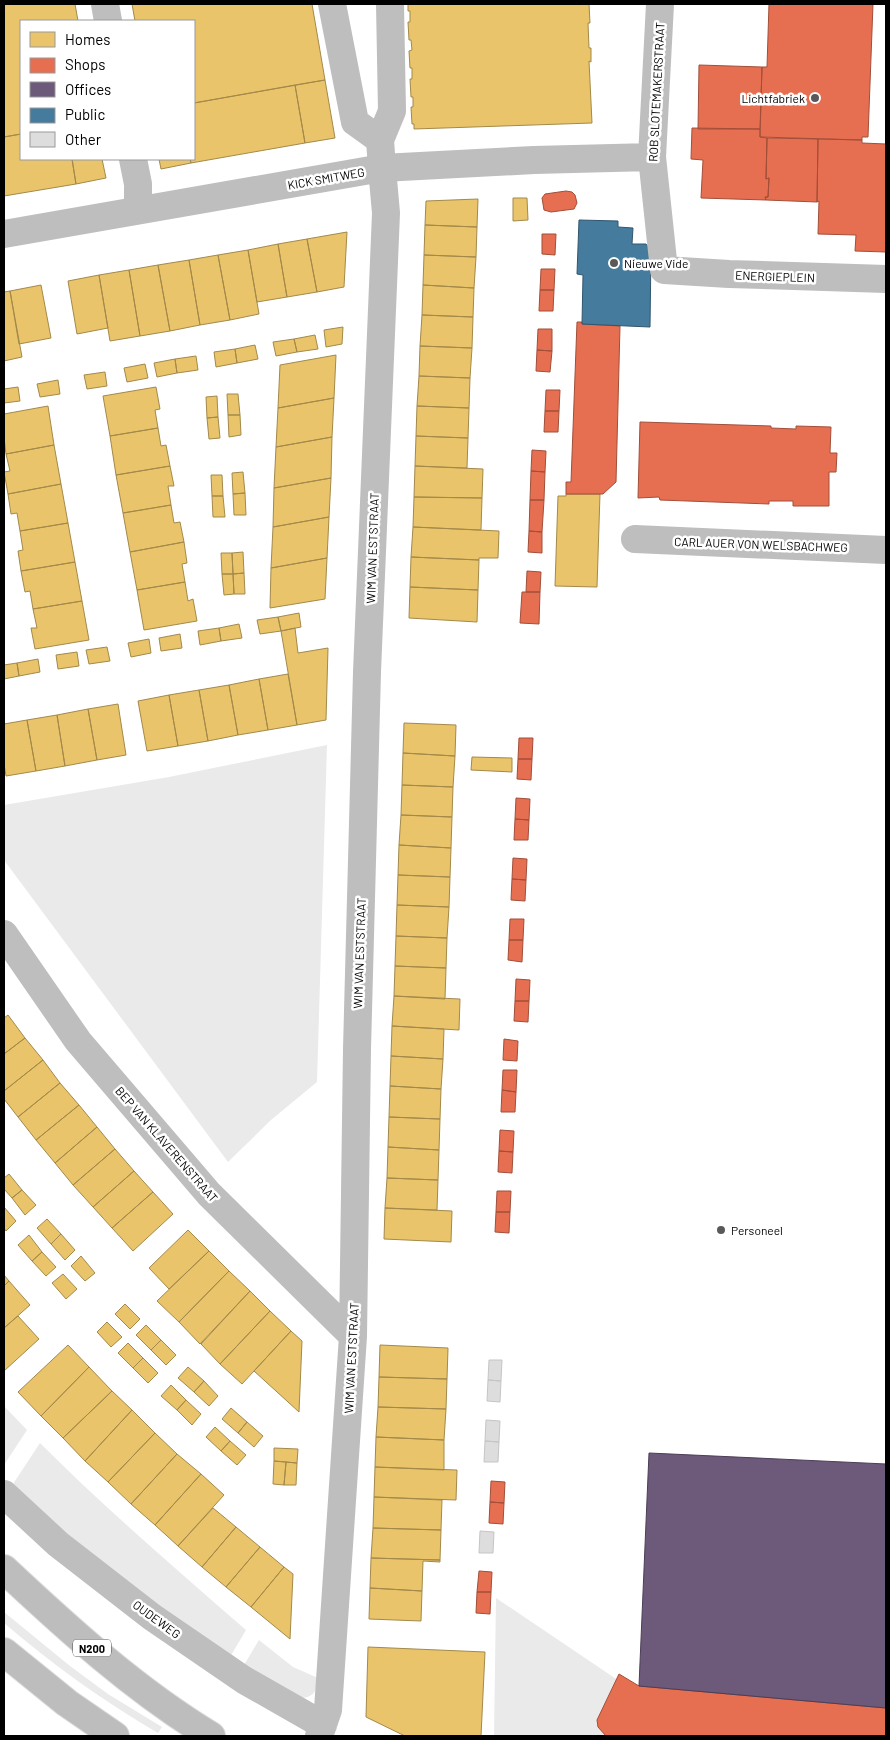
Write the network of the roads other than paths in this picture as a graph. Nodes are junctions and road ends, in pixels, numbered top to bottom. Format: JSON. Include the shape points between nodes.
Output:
{"nodes":[{"id":1,"x":105,"y":4,"type":"edge"},
{"id":2,"x":332,"y":4,"type":"edge"},
{"id":3,"x":390,"y":4,"type":"edge"},
{"id":4,"x":660,"y":4,"type":"edge"},
{"id":5,"x":108,"y":20,"type":"edge"},
{"id":6,"x":380,"y":140,"type":"junction"},
{"id":7,"x":652,"y":157,"type":"junction"},
{"id":8,"x":133,"y":160,"type":"edge"},
{"id":9,"x":382,"y":168,"type":"junction"},
{"id":10,"x":138,"y":210,"type":"junction"},
{"id":11,"x":4,"y":234,"type":"edge"},
{"id":12,"x":664,"y":270,"type":"joint"},
{"id":13,"x":886,"y":279,"type":"edge"},
{"id":14,"x":635,"y":539,"type":"dead end"},
{"id":15,"x":886,"y":550,"type":"edge"},
{"id":16,"x":4,"y":934,"type":"edge"},
{"id":17,"x":353,"y":1336,"type":"junction"},
{"id":18,"x":4,"y":1494,"type":"edge"},
{"id":19,"x":4,"y":1569,"type":"edge"},
{"id":20,"x":4,"y":1652,"type":"edge"},
{"id":21,"x":321,"y":1730,"type":"edge"},
{"id":22,"x":115,"y":1736,"type":"edge"},
{"id":23,"x":211,"y":1736,"type":"edge"}],
"edges":[{"from":1,"to":5,"type":"street"},
{"from":2,"to":6,"type":"street","via":[[355,122]]},
{"from":3,"to":6,"type":"street","via":[[392,111]]},
{"from":4,"to":7,"type":"street","name":"ROB SLOTEMAKERSTRAAT"},
{"from":6,"to":9,"type":"street","name":"WIM VAN ESTSTRAAT"},
{"from":7,"to":9,"type":"street","name":"KICK SMITWEG"},
{"from":7,"to":12,"type":"street","name":"ROB SLOTEMAKERSTRAAT"},
{"from":8,"to":10,"type":"street"},
{"from":9,"to":10,"type":"street","name":"KICK SMITWEG"},
{"from":9,"to":17,"type":"street","name":"WIM VAN ESTSTRAAT","via":[[386,213],[367,672]]},
{"from":10,"to":11,"type":"street","name":"KICK SMITWEG"},
{"from":12,"to":13,"type":"street","name":"ENERGIEPLEIN"},
{"from":14,"to":15,"type":"street","name":"CARL AUER VON WELSBACHWEG"},
{"from":16,"to":17,"type":"street","name":"BEP VAN KLAVERENSTRAAT","via":[[78,1041],[203,1186]]},
{"from":17,"to":21,"type":"street","name":"WIM VAN ESTSTRAAT","via":[[331,1680],[328,1710]]},
{"from":18,"to":21,"type":"street","name":"OUDEWEG","via":[[58,1544],[152,1617]]},
{"from":19,"to":23,"type":"main road","number":"N200","via":[[106,1660],[186,1721]]},
{"from":20,"to":22,"type":"main road","via":[[67,1703]]}]}
